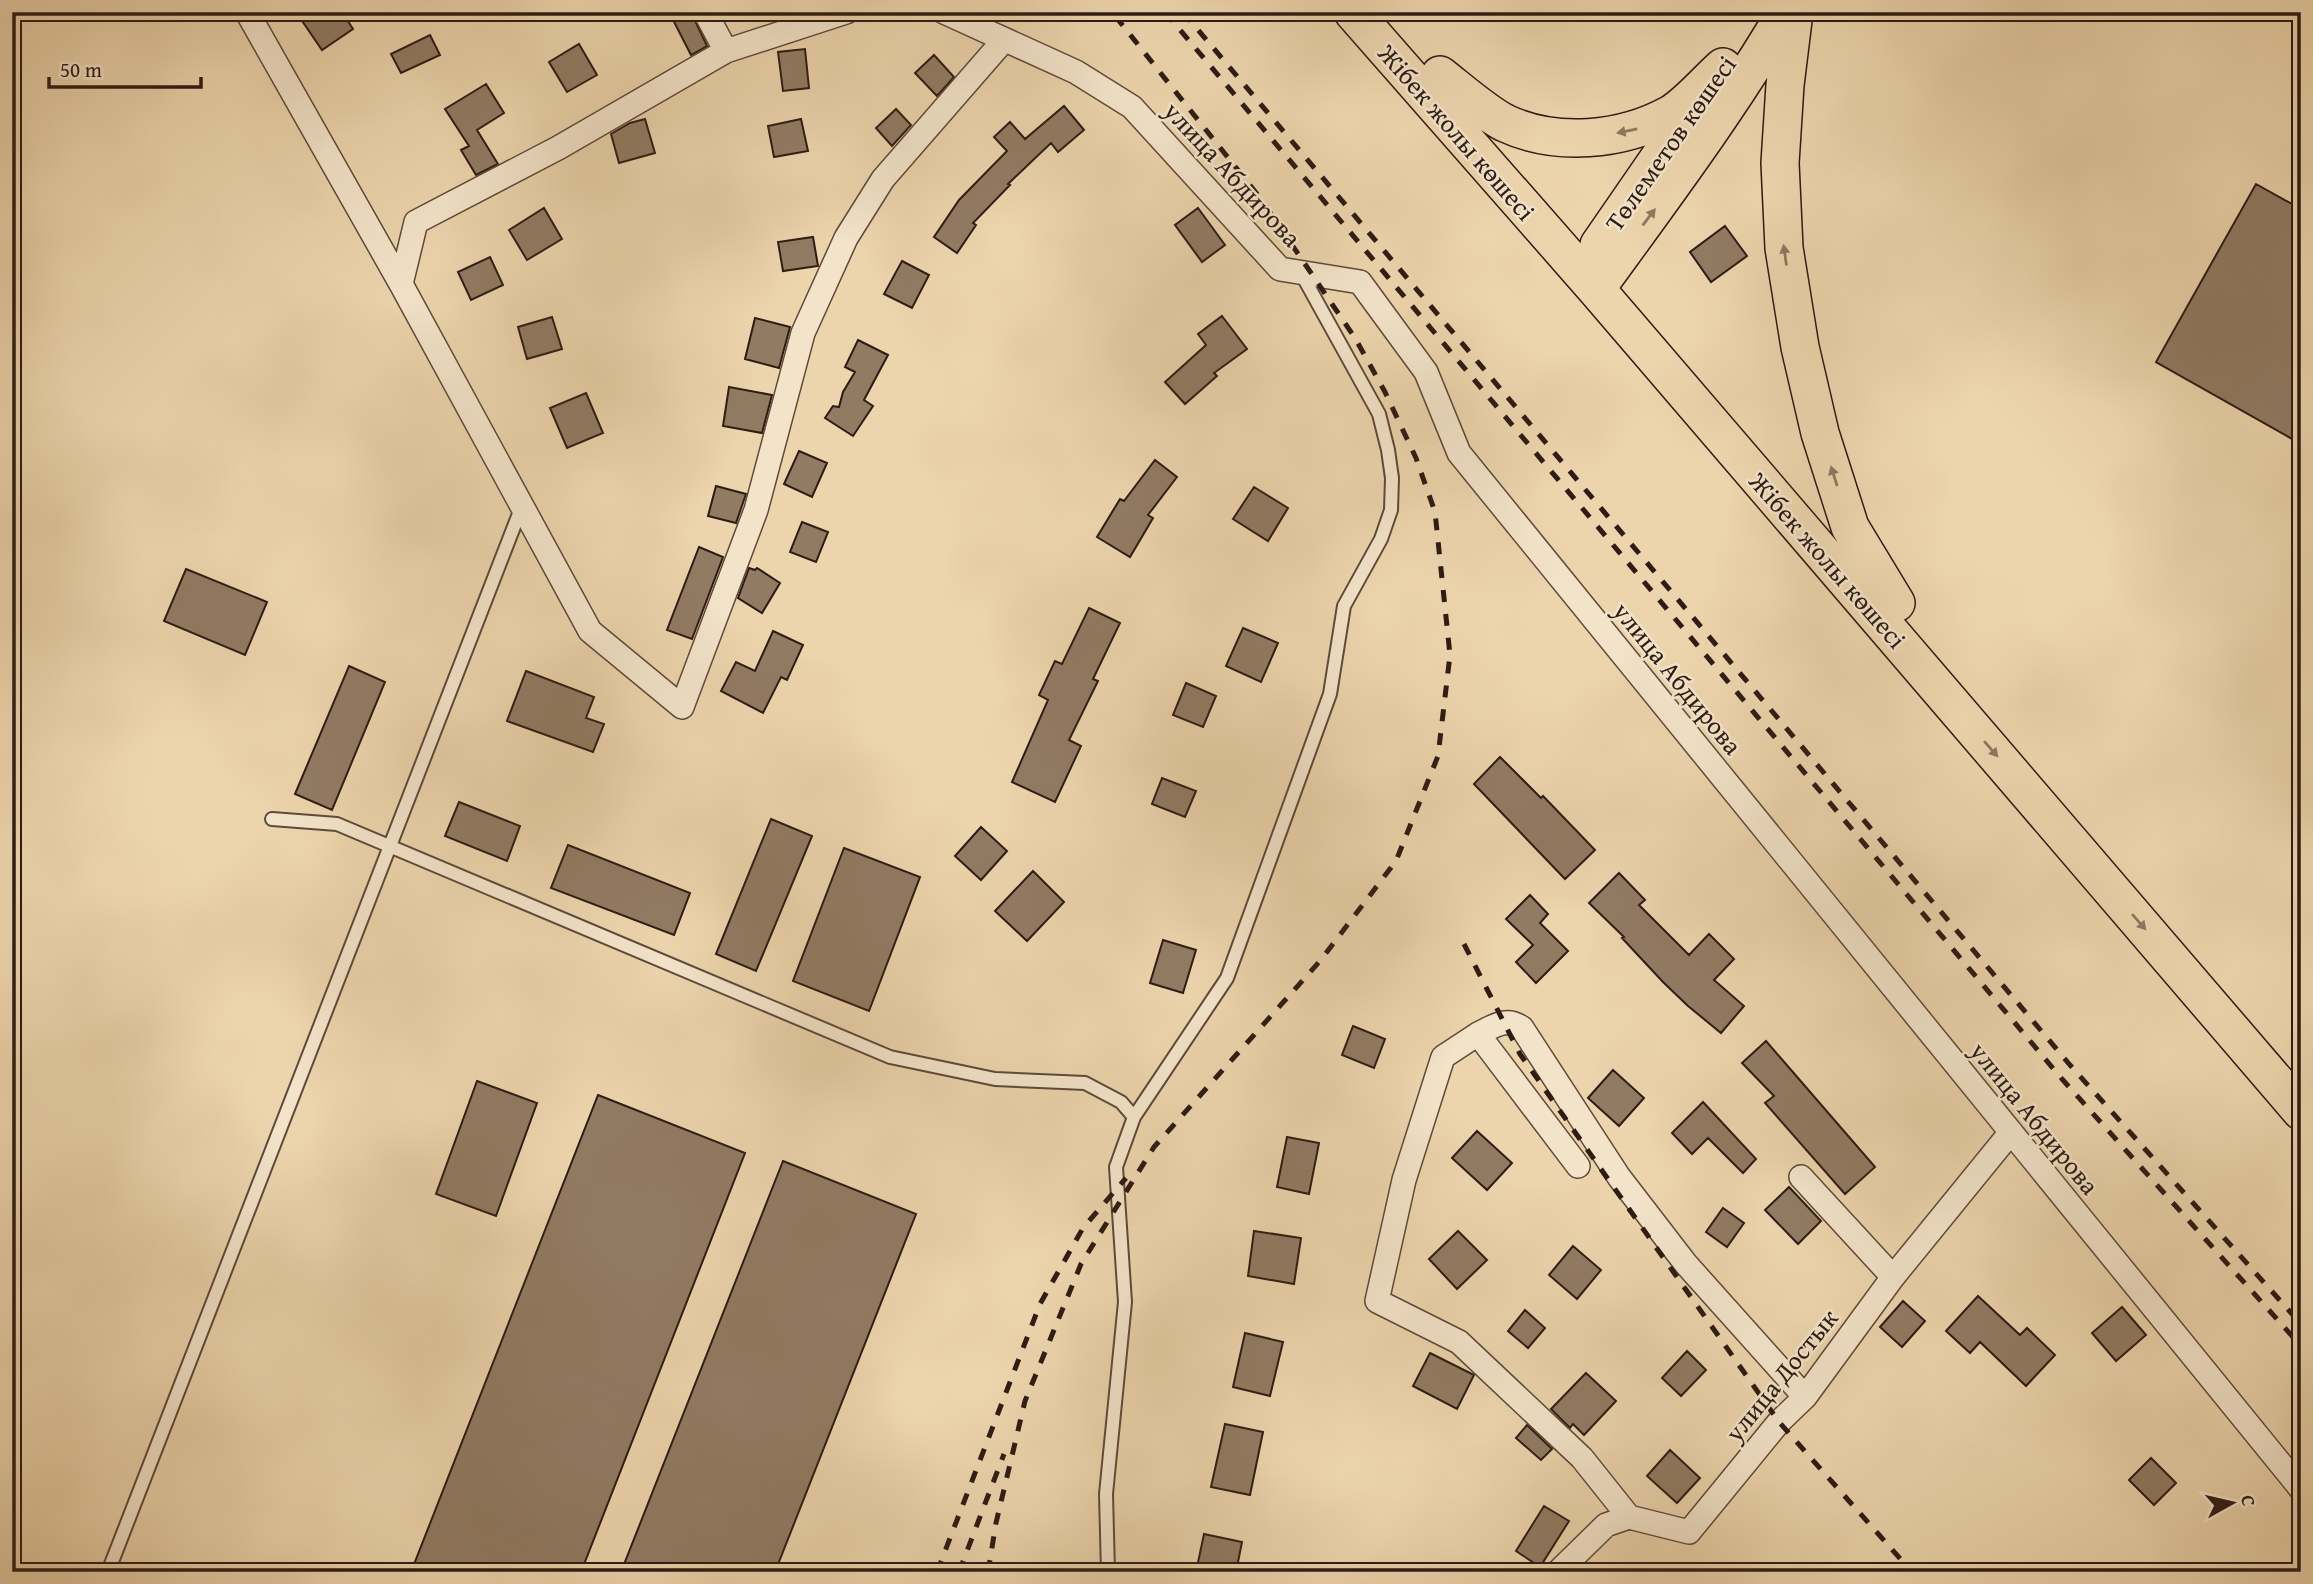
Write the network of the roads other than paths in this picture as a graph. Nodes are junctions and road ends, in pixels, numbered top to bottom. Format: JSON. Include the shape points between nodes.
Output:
{"nodes":[{"id":1,"x":247,"y":12,"type":"edge"},
{"id":2,"x":705,"y":12,"type":"edge"},
{"id":3,"x":846,"y":12,"type":"edge"},
{"id":4,"x":944,"y":12,"type":"edge"},
{"id":5,"x":1353,"y":12,"type":"edge"},
{"id":6,"x":1386,"y":12,"type":"edge"},
{"id":7,"x":1758,"y":12,"type":"edge"},
{"id":8,"x":1786,"y":12,"type":"edge"},
{"id":9,"x":1794,"y":12,"type":"edge"},
{"id":10,"x":1004,"y":40,"type":"junction"},
{"id":11,"x":726,"y":51,"type":"junction"},
{"id":12,"x":1723,"y":67,"type":"junction"},
{"id":13,"x":1440,"y":75,"type":"junction"},
{"id":14,"x":1595,"y":272,"type":"junction"},
{"id":15,"x":1301,"y":273,"type":"junction"},
{"id":16,"x":401,"y":284,"type":"junction"},
{"id":17,"x":522,"y":506,"type":"junction"},
{"id":18,"x":1896,"y":603,"type":"junction"},
{"id":19,"x":272,"y":819,"type":"dead end"},
{"id":20,"x":389,"y":847,"type":"junction"},
{"id":21,"x":1478,"y":1034,"type":"junction"},
{"id":22,"x":2301,"y":1072,"type":"edge"},
{"id":23,"x":2301,"y":1111,"type":"edge"},
{"id":24,"x":1134,"y":1117,"type":"junction"},
{"id":25,"x":2011,"y":1132,"type":"junction"},
{"id":26,"x":1578,"y":1166,"type":"dead end"},
{"id":27,"x":1801,"y":1177,"type":"dead end"},
{"id":28,"x":1893,"y":1277,"type":"junction"},
{"id":29,"x":1805,"y":1397,"type":"junction"},
{"id":30,"x":2301,"y":1489,"type":"edge"},
{"id":31,"x":1629,"y":1517,"type":"junction"},
{"id":32,"x":108,"y":1572,"type":"edge"},
{"id":33,"x":1108,"y":1572,"type":"edge"},
{"id":34,"x":1558,"y":1572,"type":"edge"}],
"edges":[{"from":1,"to":16,"type":"street"},
{"from":2,"to":11,"type":"street"},
{"from":3,"to":11,"type":"street"},
{"from":4,"to":10,"type":"street","name":"улица Абдирова"},
{"from":5,"to":14,"type":"main road","name":"Жібек жолы көшесі"},
{"from":6,"to":13,"type":"main road","name":"Жібек жолы көшесі"},
{"from":7,"to":12,"type":"main road","name":"Төлеметов көшесі"},
{"from":14,"to":8,"type":"main road","one_way":true,"via":[[1671,188]]},
{"from":18,"to":9,"type":"main road","one_way":true,"via":[[1850,527],[1820,433],[1783,248],[1780,163]]},
{"from":10,"to":15,"type":"street","name":"улица Абдирова","via":[[1076,72],[1132,107],[1280,269]]},
{"from":10,"to":17,"type":"street","via":[[883,180],[846,238],[803,333],[756,510],[682,706],[590,632]]},
{"from":11,"to":16,"type":"street","via":[[558,148],[416,222]]},
{"from":12,"to":13,"type":"main road","one_way":true,"via":[[1673,113],[1636,130],[1595,137],[1546,137],[1504,122]]},
{"from":12,"to":14,"type":"main road","name":"Төлеметов көшесі"},
{"from":13,"to":14,"type":"main road"},
{"from":14,"to":18,"type":"main road"},
{"from":14,"to":23,"type":"main road","name":"Жібек жолы көшесі","one_way":true},
{"from":15,"to":24,"type":"lane","via":[[1379,414],[1392,478],[1391,510],[1381,539],[1344,606],[1330,694],[1227,978]]},
{"from":15,"to":25,"type":"street","name":"улица Абдирова","via":[[1360,282],[1426,372],[1459,453]]},
{"from":16,"to":17,"type":"street"},
{"from":17,"to":20,"type":"lane"},
{"from":18,"to":22,"type":"main road","name":"Жібек жолы көшесі"},
{"from":19,"to":20,"type":"lane","via":[[337,824]]},
{"from":20,"to":24,"type":"lane","via":[[890,1058],[995,1079],[1085,1083],[1121,1102]]},
{"from":20,"to":32,"type":"lane"},
{"from":21,"to":26,"type":"street"},
{"from":21,"to":29,"type":"street","via":[[1503,1022],[1522,1028],[1619,1177],[1686,1264]]},
{"from":21,"to":31,"type":"street","via":[[1443,1057],[1404,1181],[1377,1301],[1459,1342],[1581,1458]]},
{"from":24,"to":33,"type":"lane","via":[[1115,1167],[1125,1302],[1106,1494]]},
{"from":25,"to":28,"type":"street","name":"улица Достык"},
{"from":25,"to":30,"type":"street","name":"улица Абдирова"},
{"from":27,"to":28,"type":"street"},
{"from":28,"to":29,"type":"street","name":"улица Достык"},
{"from":29,"to":31,"type":"street","name":"улица Достык","via":[[1689,1532]]},
{"from":31,"to":34,"type":"street","via":[[1606,1525]]}]}
